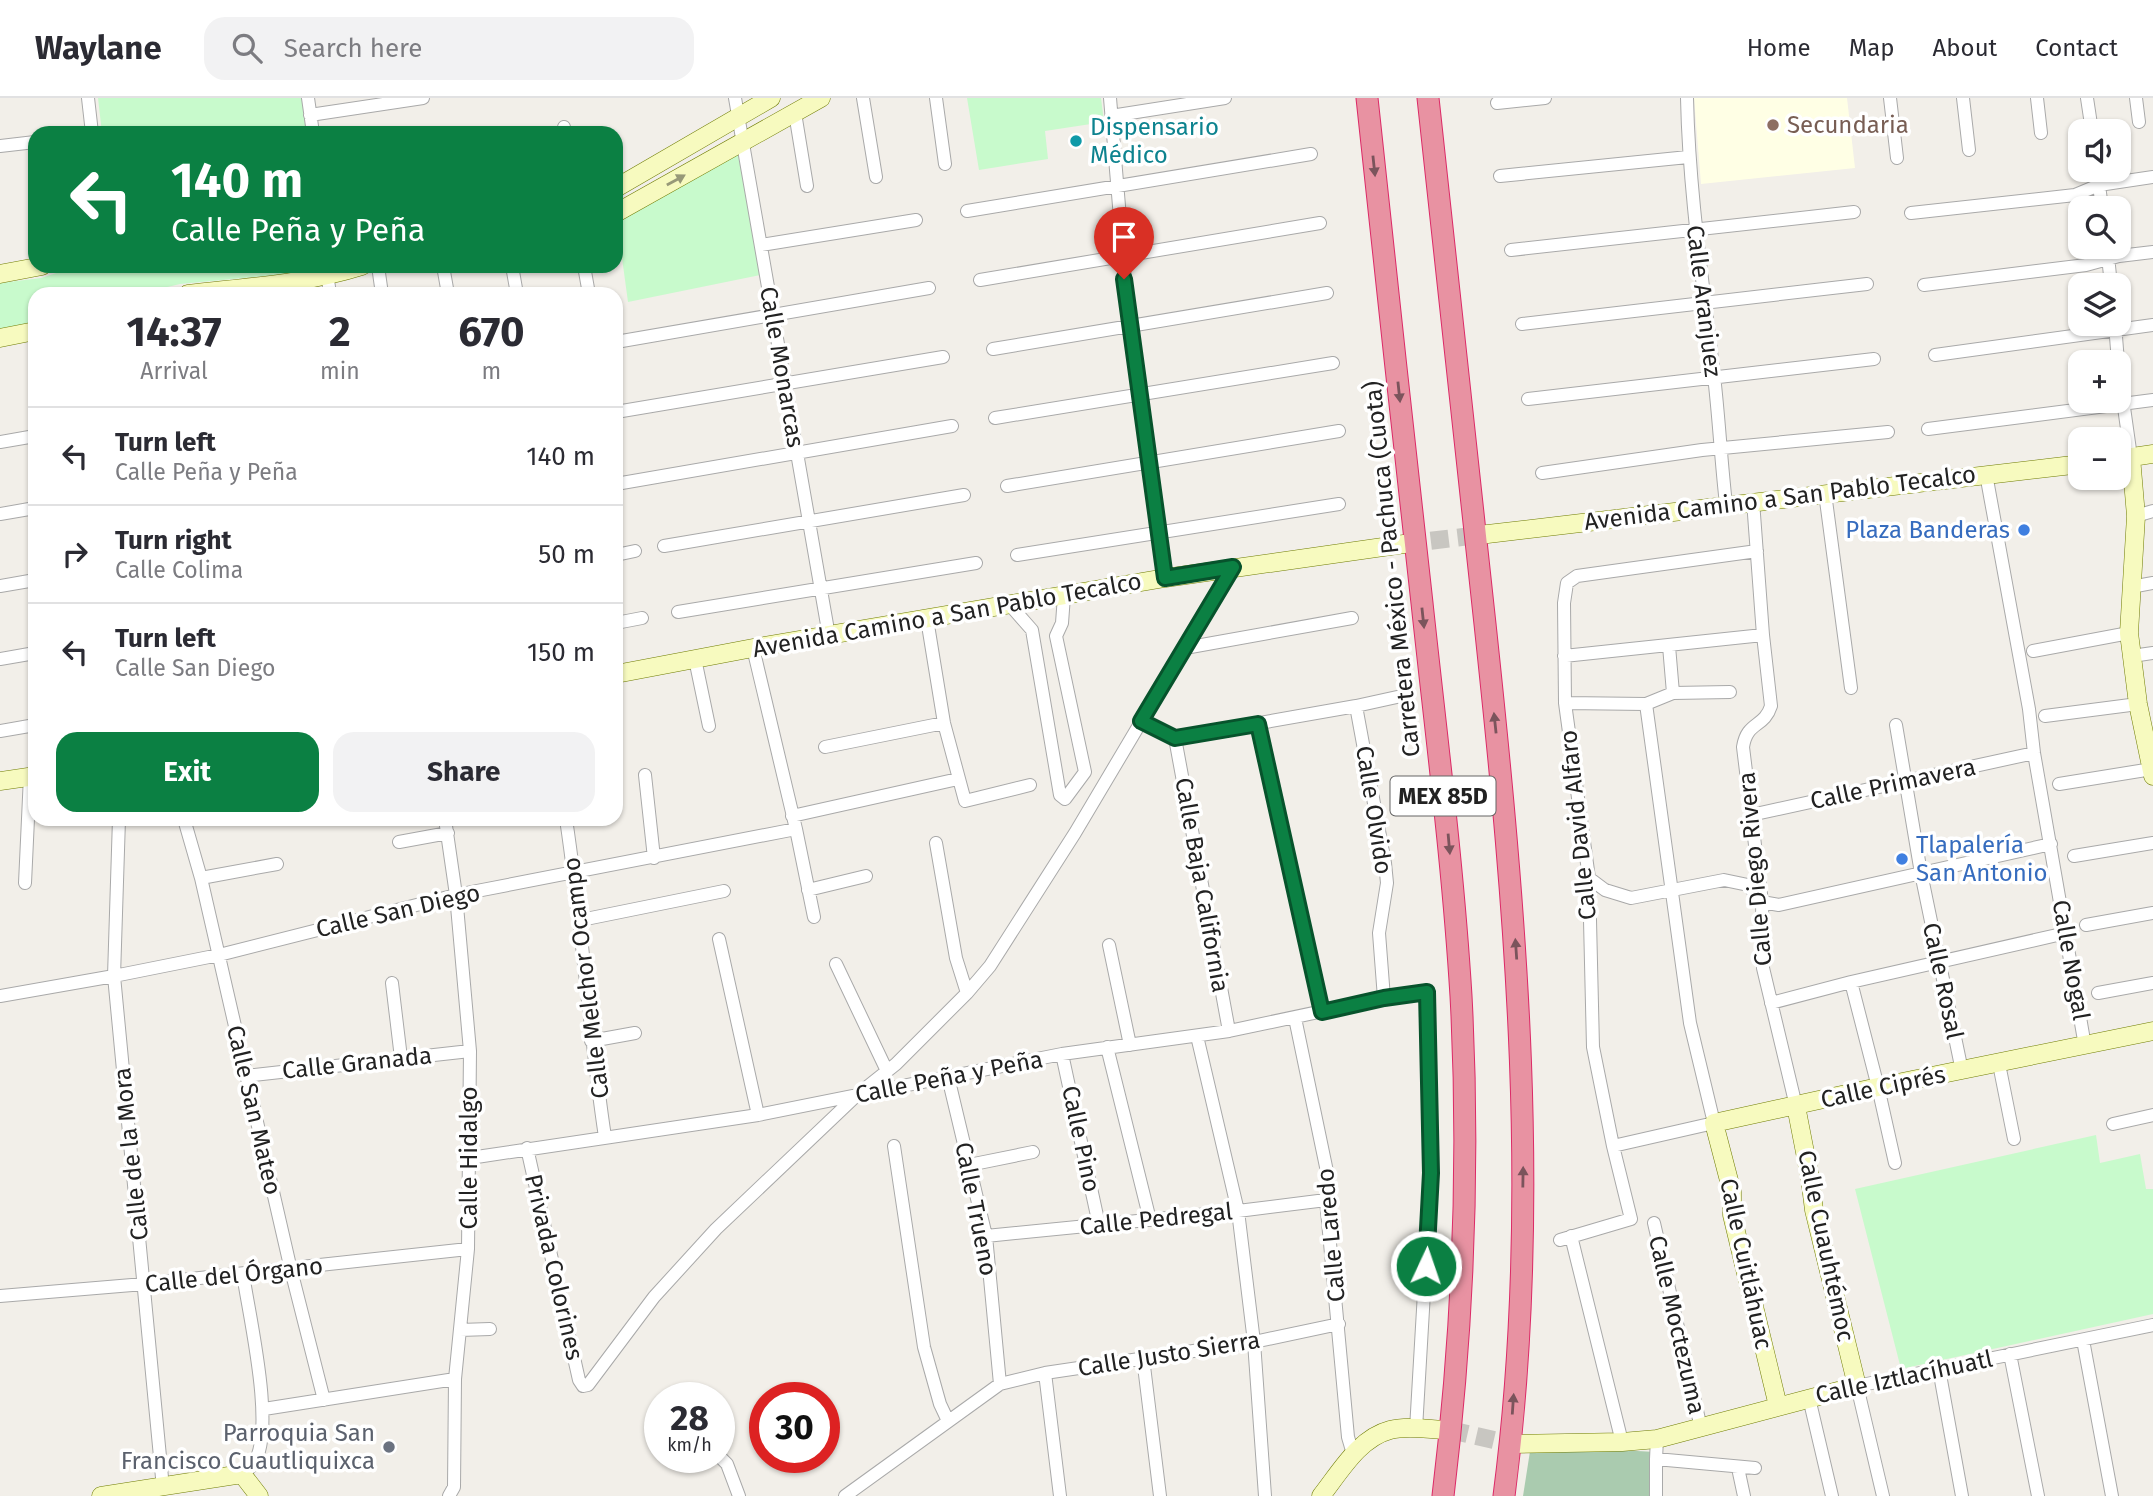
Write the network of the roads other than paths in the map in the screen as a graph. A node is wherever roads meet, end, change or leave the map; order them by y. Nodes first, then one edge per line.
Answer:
1 (88, 98) edge
2 (308, 98) edge
3 (423, 98) edge
4 (735, 98) edge
5 (771, 98) edge
6 (821, 98) edge
7 (863, 98) edge
8 (936, 98) edge
9 (1110, 98) edge
10 (1224, 98) edge
11 (1367, 98) edge
12 (1428, 98) edge
13 (1545, 98) edge
14 (1687, 98) edge
15 (1890, 98) edge
16 (1963, 98) edge
17 (2036, 98) edge
18 (2087, 98) edge
19 (2136, 98) edge
20 (1497, 103) dead end
21 (795, 113) junction
22 (310, 115) junction
23 (1111, 116) junction
24 (738, 118) junction
25 (2090, 119) edge
26 (2139, 122) dead end
27 (91, 126) edge
28 (312, 126) edge
29 (2041, 133) dead end
30 (28, 143) edge
31 (742, 144) junction
32 (0, 146) edge
33 (1969, 150) dead end
34 (1311, 154) dead end
35 (1688, 157) junction
36 (1897, 158) dead end
37 (945, 164) dead end
38 (1500, 176) dead end
39 (876, 177) dead end
40 (2153, 177) edge
41 (2099, 182) edge
42 (623, 184) edge
43 (2099, 185) junction
44 (807, 186) dead end
45 (1117, 186) junction
46 (2100, 196) edge
47 (623, 209) edge
48 (967, 211) dead end
49 (1854, 212) dead end
50 (1912, 213) dead end
51 (916, 220) dead end
52 (1320, 223) dead end
53 (1695, 229) junction
54 (761, 245) junction
55 (1511, 250) dead end
56 (2131, 252) edge
57 (2153, 252) edge
58 (1122, 256) junction
59 (2097, 259) edge
60 (28, 269) edge
61 (0, 274) edge
62 (327, 279) edge
63 (980, 280) dead end
64 (1867, 284) dead end
65 (1924, 285) dead end
66 (274, 287) edge
67 (929, 288) dead end
68 (1327, 293) dead end
69 (1703, 303) junction
70 (773, 313) junction
71 (1522, 324) dead end
72 (2153, 325) edge
73 (1129, 326) junction
74 (2131, 326) edge
75 (28, 332) edge
76 (2084, 336) edge
77 (0, 338) edge
78 (623, 341) edge
79 (993, 349) dead end
80 (1935, 355) dead end
81 (943, 357) dead end
82 (1874, 359) dead end
83 (1333, 363) dead end
84 (1714, 377) junction
85 (785, 382) junction
86 (1140, 394) junction
87 (1528, 399) dead end
88 (2153, 400) edge
89 (2131, 402) edge
90 (623, 411) edge
91 (2068, 412) edge
92 (995, 418) dead end
93 (952, 426) dead end
94 (1928, 429) dead end
95 (1339, 431) dead end
96 (1888, 432) dead end
97 (28, 437) edge
98 (0, 442) edge
99 (1720, 448) junction
100 (797, 452) junction
101 (2153, 454) edge
102 (2131, 457) edge
103 (1149, 464) junction
104 (2068, 465) edge
105 (1542, 473) dead end
106 (1986, 474) junction
107 (2131, 474) edge
108 (623, 483) edge
109 (1007, 486) dead end
110 (1825, 493) junction
111 (964, 495) dead end
112 (1753, 501) junction
113 (1339, 504) dead end
114 (1726, 504) junction
115 (28, 509) edge
116 (2145, 513) edge
117 (0, 514) edge
118 (809, 521) junction
119 (1160, 531) junction
120 (1479, 535) tunnel mouth
121 (1404, 544) tunnel mouth
122 (664, 546) dead end
123 (635, 551) dead end
124 (1757, 551) junction
125 (623, 554) edge
126 (1017, 555) dead end
127 (976, 563) dead end
128 (1233, 567) junction
129 (1165, 578) junction
130 (28, 581) edge
131 (2153, 583) edge
132 (0, 586) edge
133 (2131, 587) junction
134 (820, 588) junction
135 (1063, 596) junction
136 (1010, 605) junction
137 (678, 612) dead end
138 (642, 618) dead end
139 (1352, 618) dead end
140 (927, 619) junction
141 (623, 622) edge
142 (1032, 630) junction
143 (2129, 633) junction
144 (1763, 635) junction
145 (829, 636) junction
146 (1056, 636) junction
147 (1669, 646) junction
148 (753, 648) junction
149 (1185, 648) junction
150 (2033, 651) dead end
151 (2153, 653) edge
152 (28, 654) edge
153 (1564, 656) junction
154 (2132, 656) junction
155 (0, 659) edge
156 (695, 659) junction
157 (623, 673) edge
158 (1852, 688) dead end
159 (1730, 692) dead end
160 (1673, 693) junction
161 (1397, 696) dead end
162 (1565, 703) junction
163 (1646, 704) junction
164 (2138, 704) junction
165 (1356, 706) junction
166 (2045, 716) dead end
167 (1141, 721) junction
168 (944, 723) junction
169 (1258, 724) junction
170 (1896, 725) dead end
171 (28, 726) edge
172 (709, 726) dead end
173 (2148, 726) edge
174 (0, 731) edge
175 (1175, 738) junction
176 (825, 747) dead end
177 (2034, 753) junction
178 (2152, 773) edge
179 (645, 775) dead end
180 (28, 777) edge
181 (958, 779) junction
182 (0, 781) edge
183 (1907, 781) junction
184 (2059, 784) dead end
185 (1030, 785) dead end
186 (1751, 815) junction
187 (792, 816) junction
188 (29, 826) edge
189 (119, 826) edge
190 (186, 826) edge
191 (446, 826) edge
192 (567, 826) edge
193 (796, 830) junction
194 (448, 833) junction
195 (399, 842) dead end
196 (936, 843) dead end
197 (2153, 843) edge
198 (2051, 844) junction
199 (2074, 856) dead end
200 (654, 858) junction
201 (277, 864) dead end
202 (574, 873) junction
203 (1921, 873) junction
204 (866, 876) dead end
205 (201, 878) junction
206 (1589, 878) junction
207 (24, 883) dead end
208 (1671, 889) junction
209 (808, 890) junction
210 (724, 891) dead end
211 (456, 895) junction
212 (1762, 902) junction
213 (2153, 913) edge
214 (814, 917) dead end
215 (581, 920) junction
216 (2086, 925) dead end
217 (2066, 933) junction
218 (719, 939) dead end
219 (1109, 945) dead end
220 (219, 955) junction
221 (1938, 962) junction
222 (836, 964) dead end
223 (114, 976) junction
224 (392, 982) dead end
225 (1851, 982) junction
226 (2153, 983) edge
227 (967, 993) junction
228 (2098, 993) dead end
229 (0, 996) edge
230 (1384, 998) junction
231 (1771, 1003) junction
232 (1322, 1012) junction
233 (1295, 1017) junction
234 (1229, 1031) junction
235 (2153, 1031) edge
236 (635, 1033) dead end
237 (1198, 1036) junction
238 (591, 1041) junction
239 (1130, 1045) junction
240 (2085, 1046) junction
241 (1107, 1047) junction
242 (470, 1051) junction
243 (1062, 1054) junction
244 (401, 1058) junction
245 (1999, 1064) junction
246 (887, 1071) junction
247 (1962, 1071) junction
248 (245, 1076) junction
249 (948, 1077) junction
250 (1878, 1087) junction
251 (857, 1095) junction
252 (1796, 1105) junction
253 (758, 1115) junction
254 (2153, 1115) edge
255 (1714, 1123) junction
256 (2113, 1124) dead end
257 (605, 1137) junction
258 (2014, 1139) dead end
259 (894, 1146) dead end
260 (1613, 1146) junction
261 (527, 1148) junction
262 (1033, 1152) dead end
263 (470, 1158) junction
264 (1895, 1164) dead end
265 (969, 1165) junction
266 (1326, 1199) junction
267 (1238, 1211) junction
268 (1150, 1220) junction
269 (1654, 1223) dead end
270 (1099, 1225) junction
271 (986, 1236) junction
272 (468, 1249) junction
273 (290, 1270) junction
274 (243, 1274) junction
275 (144, 1284) junction
276 (0, 1296) edge
277 (1339, 1324) junction
278 (2153, 1325) edge
279 (490, 1329) dead end
280 (460, 1330) junction
281 (2083, 1340) junction
282 (1254, 1342) junction
283 (2010, 1354) junction
284 (1143, 1358) junction
285 (1939, 1369) junction
286 (1045, 1373) junction
287 (455, 1379) junction
288 (1000, 1384) junction
289 (1857, 1387) junction
290 (1809, 1398) junction
291 (324, 1401) junction
292 (1778, 1406) junction
293 (264, 1409) junction
294 (948, 1421) junction
295 (1701, 1427) junction
296 (1416, 1429) junction
297 (1450, 1430) tunnel mouth
298 (1657, 1438) junction
299 (1622, 1443) junction
300 (1511, 1444) tunnel mouth
301 (1353, 1454) junction
302 (1656, 1459) junction
303 (1738, 1468) junction
304 (1755, 1468) dead end
305 (730, 1473) edge
306 (242, 1474) junction
307 (163, 1488) junction
308 (101, 1496) edge
309 (259, 1496) edge
310 (449, 1496) edge
311 (739, 1496) edge
312 (845, 1496) edge
313 (1060, 1496) edge
314 (1160, 1496) edge
315 (1265, 1496) edge
316 (1321, 1496) edge
317 (1443, 1496) edge
318 (1504, 1496) edge
319 (1656, 1496) edge
320 (1744, 1496) edge
321 (1832, 1496) edge
322 (1883, 1496) edge
323 (1962, 1496) edge
324 (2038, 1496) edge
325 (2112, 1496) edge

1 - 27 street
2 - 22 street
3 - 22 street
4 - 24 street, Calle Monarcas
5 - 24 street
6 - 21 street
7 - 39 street
8 - 37 street
9 - 23 street
10 - 23 street
11 -> 317 highway, Carretera México - Pachuca (Cuota) / MEX 85D
318 -> 12 highway, MEX 85D
13 - 20 street
14 - 35 street, Calle Aranjuez
15 - 36 street
16 - 33 street
17 - 29 street
18 - 25 street
19 - 26 street
21 - 31 street
21 - 44 street
22 - 28 street
23 - 45 street
24 - 31 street, Calle Monarcas
24 - 42 street
30 - 32 street
47 -> 31 street
31 - 54 street, Calle Monarcas
34 - 45 street
35 - 38 street
35 - 53 street, Calle Aranjuez
40 - 43 street
41 - 43 street
43 - 46 street
43 - 50 street
45 - 48 street
45 - 58 street
49 - 53 street
51 - 54 street
52 - 58 street
53 - 55 street
53 - 69 street, Calle Aranjuez
54 - 70 street, Calle Monarcas
56 - 57 street
58 - 63 street
58 - 73 street
59 - 65 street
60 - 61 street
62 - 66 street
64 - 69 street
67 - 70 street
68 - 73 street
69 - 71 street
69 - 84 street, Calle Aranjuez
70 - 78 street
70 - 85 street, Calle Monarcas
72 - 74 street
73 - 79 street
73 - 86 street
75 - 77 street
76 - 80 street
81 - 85 street
82 - 84 street
83 - 86 street
84 - 87 street
84 - 99 street, Calle Aranjuez
85 - 90 street
85 - 100 street, Calle Monarcas
86 - 92 street
86 - 103 street
88 - 89 street
91 - 94 street
93 - 100 street
95 - 103 street
96 - 99 street
97 - 98 street
99 - 105 street
99 - 114 street, Calle Aranjuez
100 - 108 street
100 - 118 street, Calle Monarcas
101 - 102 street
103 - 109 street
103 - 119 street
104 - 106 street, Avenida Camino a San Pablo Tecalco
106 - 110 street, Avenida Camino a San Pablo Tecalco
106 - 177 street, Calle Nogal
107 - 116 street
110 - 112 street, Avenida Camino a San Pablo Tecalco
110 - 158 street
111 - 118 street
112 - 114 street, Avenida Camino a San Pablo Tecalco
112 - 124 street
113 - 119 street
114 - 120 street, Avenida Camino a San Pablo Tecalco
115 - 117 street
116 - 133 street
118 - 122 street
118 - 134 street, Calle Monarcas
119 - 126 street
119 - 129 street
121 - 128 street, Avenida Camino a San Pablo Tecalco
123 - 125 street
124 - 144 street
124 - 153 street, Calle David Alfaro
127 - 134 street
128 - 129 street, Avenida Camino a San Pablo Tecalco
128 - 149 street
129 - 135 street, Avenida Camino a San Pablo Tecalco
130 - 132 street
131 - 133 street
133 - 143 street
134 - 137 street
134 - 145 street, Calle Monarcas
135 - 136 street, Avenida Camino a San Pablo Tecalco
135 - 146 street
136 - 140 street, Avenida Camino a San Pablo Tecalco
136 - 142 street
138 - 141 street
139 - 149 street
140 - 145 street, Avenida Camino a San Pablo Tecalco
140 - 168 street
142 - 146 street
142 - 146 street
143 - 150 street
143 - 154 street
144 - 147 street
144 - 186 street, Calle Diego Rivera
145 - 148 street, Avenida Camino a San Pablo Tecalco
147 - 153 street
147 - 160 street
148 - 156 street, Avenida Camino a San Pablo Tecalco
148 - 187 street
149 - 167 street
151 - 154 street
152 - 155 street
153 - 162 street, Calle David Alfaro
154 - 164 street
156 - 157 street, Avenida Camino a San Pablo Tecalco
156 - 172 street
159 - 160 street
160 - 163 street
161 - 165 street
162 - 163 street
162 - 206 street, Calle David Alfaro
163 - 208 street
164 - 166 street
164 - 173 street
165 - 169 street
165 - 230 street, Calle Olvido
167 - 175 street
167 - 227 street
168 - 176 street
168 - 181 street
169 - 175 street
169 - 232 street
170 - 183 street, Calle Rosal
171 - 174 street
173 - 178 street
175 - 234 street, Calle Baja California
177 - 183 street, Calle Primavera
177 - 198 street, Calle Nogal
178 - 184 street
179 - 200 street
180 - 182 street
181 - 185 street
181 - 187 street
183 - 186 street, Calle Primavera
183 - 203 street, Calle Rosal
186 - 212 street, Calle Diego Rivera
187 - 193 street
188 - 207 street
189 - 223 street, Calle de la Mora
190 - 205 street, Calle San Mateo
191 - 194 street, Calle Hidalgo
192 - 202 street, Calle Melchor Ocampo
193 - 200 street, Calle San Diego
193 - 209 street
194 - 195 street
194 - 211 street, Calle Hidalgo
196 - 227 street
197 - 199 street
198 - 203 street
198 - 217 street, Calle Nogal
200 - 202 street, Calle San Diego
201 - 205 street
202 - 211 street, Calle San Diego
202 - 215 street, Calle Melchor Ocampo
203 - 212 street
203 - 221 street, Calle Rosal
204 - 209 street
205 - 220 street, Calle San Mateo
206 - 208 street
206 - 260 street, Calle David Alfaro
208 - 212 street
208 - 255 street
209 - 214 street
210 - 215 street
211 - 220 street, Calle San Diego
211 - 242 street, Calle Hidalgo
212 - 231 street, Calle Diego Rivera
213 - 216 street
215 - 238 street, Calle Melchor Ocampo
217 - 221 street
217 - 240 street, Calle Nogal
218 - 253 street
219 - 239 street
220 - 223 street, Calle San Diego
220 - 248 street, Calle San Mateo
221 - 225 street
221 - 247 street, Calle Rosal
222 - 246 street
223 - 229 street, Calle San Diego
223 - 275 street, Calle de la Mora
224 - 244 street
225 - 231 street
225 - 250 street
226 - 228 street
227 - 246 street
230 - 232 street, Calle Peña y Peña
230 - 296 street, Calle Peña y Peña
231 - 252 street, Calle Diego Rivera
232 - 233 street, Calle Peña y Peña
233 - 234 street, Calle Peña y Peña
233 - 266 street, Calle Laredo
234 - 237 street, Calle Peña y Peña
235 - 240 street, Calle Ciprés
236 - 238 street
237 - 239 street, Calle Peña y Peña
237 - 267 street
238 - 257 street, Calle Melchor Ocampo
239 - 241 street, Calle Peña y Peña
240 - 245 street, Calle Ciprés
241 - 243 street, Calle Peña y Peña
241 - 268 street
242 - 244 street, Calle Granada
242 - 263 street, Calle Hidalgo
243 - 249 street, Calle Peña y Peña
243 - 270 street, Calle Pino
244 - 248 street, Calle Granada
245 - 247 street, Calle Ciprés
245 - 258 street
246 - 251 street
247 - 250 street, Calle Ciprés
248 - 273 street, Calle San Mateo
249 - 251 street, Calle Peña y Peña
249 - 265 street, Calle Trueno
250 - 252 street, Calle Ciprés
250 - 264 street
251 - 253 street, Calle Peña y Peña
251 - 261 street, Privada Colorines
252 - 255 street, Calle Ciprés
252 - 289 street, Calle Cuauhtémoc
253 - 257 street, Calle Peña y Peña
254 - 256 street
255 - 260 street, Calle Ciprés
255 - 292 street, Calle Cuitláhuac
257 - 261 street, Calle Peña y Peña
259 - 294 street
260 - 299 street
261 - 263 street, Calle Peña y Peña
262 - 265 street
263 - 272 street, Calle Hidalgo
265 - 271 street, Calle Trueno
266 - 267 street, Calle Pedregal
266 - 277 street, Calle Laredo
267 - 268 street, Calle Pedregal
267 - 282 street
268 - 270 street, Calle Pedregal
269 - 295 street, Calle Moctezuma
270 - 271 street, Calle Pedregal
271 - 288 street, Calle Trueno
272 - 273 street, Calle del Órgano
272 - 280 street, Calle Hidalgo
273 - 274 street, Calle del Órgano
273 - 291 street, Calle San Mateo
274 - 275 street, Calle del Órgano
274 - 293 street
275 - 276 street, Calle del Órgano
275 - 307 street, Calle de la Mora
277 - 282 street, Calle Justo Sierra
277 - 301 street, Calle Laredo
278 - 281 street, Calle Iztlacíhuatl
279 - 280 street
280 - 287 street, Calle Hidalgo
281 - 283 street, Calle Iztlacíhuatl
281 - 325 street
282 - 284 street, Calle Justo Sierra
282 - 315 street
283 - 285 street, Calle Iztlacíhuatl
283 - 324 street
284 - 286 street, Calle Justo Sierra
284 - 314 street
285 - 289 street, Calle Iztlacíhuatl
285 - 323 street
286 - 288 street, Calle Justo Sierra
286 - 313 street
287 - 291 street
287 - 310 street, Calle Hidalgo
288 - 294 street
289 - 290 street, Calle Iztlacíhuatl
289 - 322 street
290 - 292 street, Calle Iztlacíhuatl
290 - 321 street
291 - 293 street
292 - 295 street, Calle Iztlacíhuatl
293 - 306 street
294 - 312 street
295 - 298 street, Calle Iztlacíhuatl
296 - 297 street
296 - 301 street
298 - 299 street, Calle Iztlacíhuatl
298 - 302 street
299 - 300 street, Calle Iztlacíhuatl
301 - 316 street
302 - 303 street
302 - 319 street
303 - 304 street
303 - 320 street
305 - 311 street
306 - 307 street
306 - 309 street
307 - 308 street

